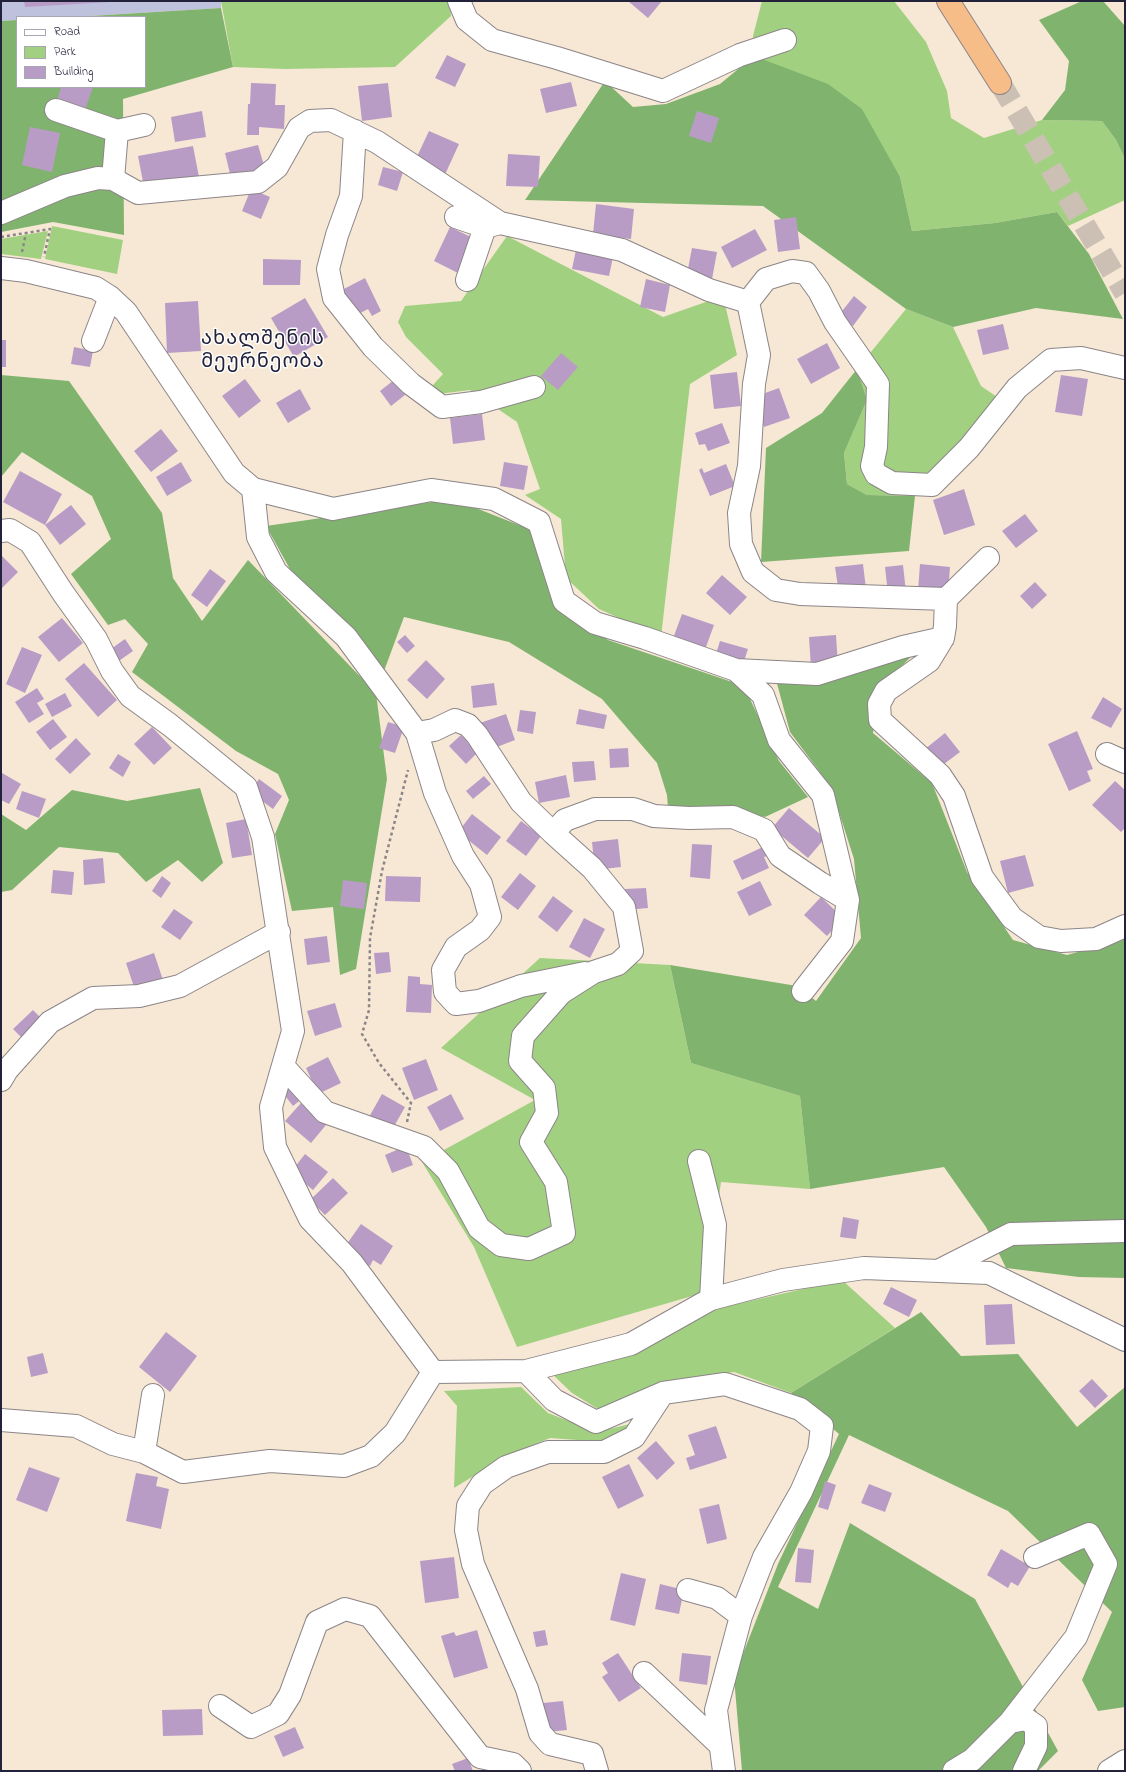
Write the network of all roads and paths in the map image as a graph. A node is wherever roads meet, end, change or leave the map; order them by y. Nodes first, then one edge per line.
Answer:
1 (459, 1) edge
2 (948, 1) edge
3 (785, 40) dead end
4 (1000, 83) tunnel mouth
5 (56, 110) dead end
6 (144, 125) dead end
7 (117, 131) junction
8 (356, 131) junction
9 (113, 179) junction
10 (1, 213) edge
11 (456, 217) dead end
12 (492, 225) junction
13 (26, 233) junction
14 (1, 237) edge
15 (21, 256) dead end
16 (43, 263) dead end
17 (1, 268) edge
18 (467, 280) dead end
19 (110, 297) junction
20 (748, 302) junction
21 (93, 341) dead end
22 (1120, 370) edge
23 (534, 388) dead end
24 (253, 489) junction
25 (1, 530) edge
26 (988, 558) dead end
27 (946, 599) junction
28 (942, 638) junction
29 (736, 670) junction
30 (417, 733) junction
31 (409, 763) dead end
32 (553, 833) junction
33 (848, 900) junction
34 (1125, 926) edge
35 (279, 932) junction
36 (594, 972) junction
37 (803, 991) dead end
38 (283, 1066) junction
39 (3, 1070) edge
40 (404, 1139) junction
41 (700, 1161) dead end
42 (1125, 1231) edge
43 (939, 1270) junction
44 (711, 1299) junction
45 (1125, 1340) edge
46 (526, 1371) junction
47 (433, 1372) junction
48 (663, 1393) junction
49 (153, 1395) dead end
50 (1, 1420) edge
51 (144, 1452) junction
52 (1035, 1557) dead end
53 (688, 1590) dead end
54 (741, 1616) junction
55 (644, 1673) dead end
56 (220, 1706) dead end
57 (1010, 1722) junction
58 (720, 1745) junction
59 (1125, 1761) edge
60 (520, 1771) edge
61 (597, 1771) edge
62 (724, 1771) edge
63 (954, 1771) edge
64 (1024, 1771) edge
65 (1109, 1771) edge

1 - 3 street
2 - 4 highway
5 - 7 street
6 - 7 street
7 - 9 street
8 - 9 street
8 - 12 street
8 - 23 street
9 - 10 street
11 - 12 street
12 - 18 street
12 - 20 street
13 - 14 path
13 - 15 path
13 - 16 path
17 - 19 street
19 - 21 street
19 - 24 street
20 - 22 street
20 - 27 street
24 - 29 street
24 - 30 street
25 - 35 street
26 - 27 street
27 - 28 street
28 - 29 street
28 - 34 street
29 - 33 street
30 - 32 street
30 - 36 street
31 - 40 path
32 - 33 street
32 - 36 street
33 - 37 street
35 - 38 street
35 - 39 street
36 - 40 street
38 - 40 street
38 - 47 street
41 - 44 street
42 - 43 street
43 - 44 street
43 - 45 street
44 - 46 street
46 - 47 street
46 - 48 street
47 - 51 street
48 - 54 street
48 - 61 street
49 - 51 street
50 - 51 street
52 - 57 street
53 - 54 street
54 - 58 street
55 - 58 street
56 - 60 street
57 - 63 street
57 - 64 street
58 - 62 street
59 - 65 street

